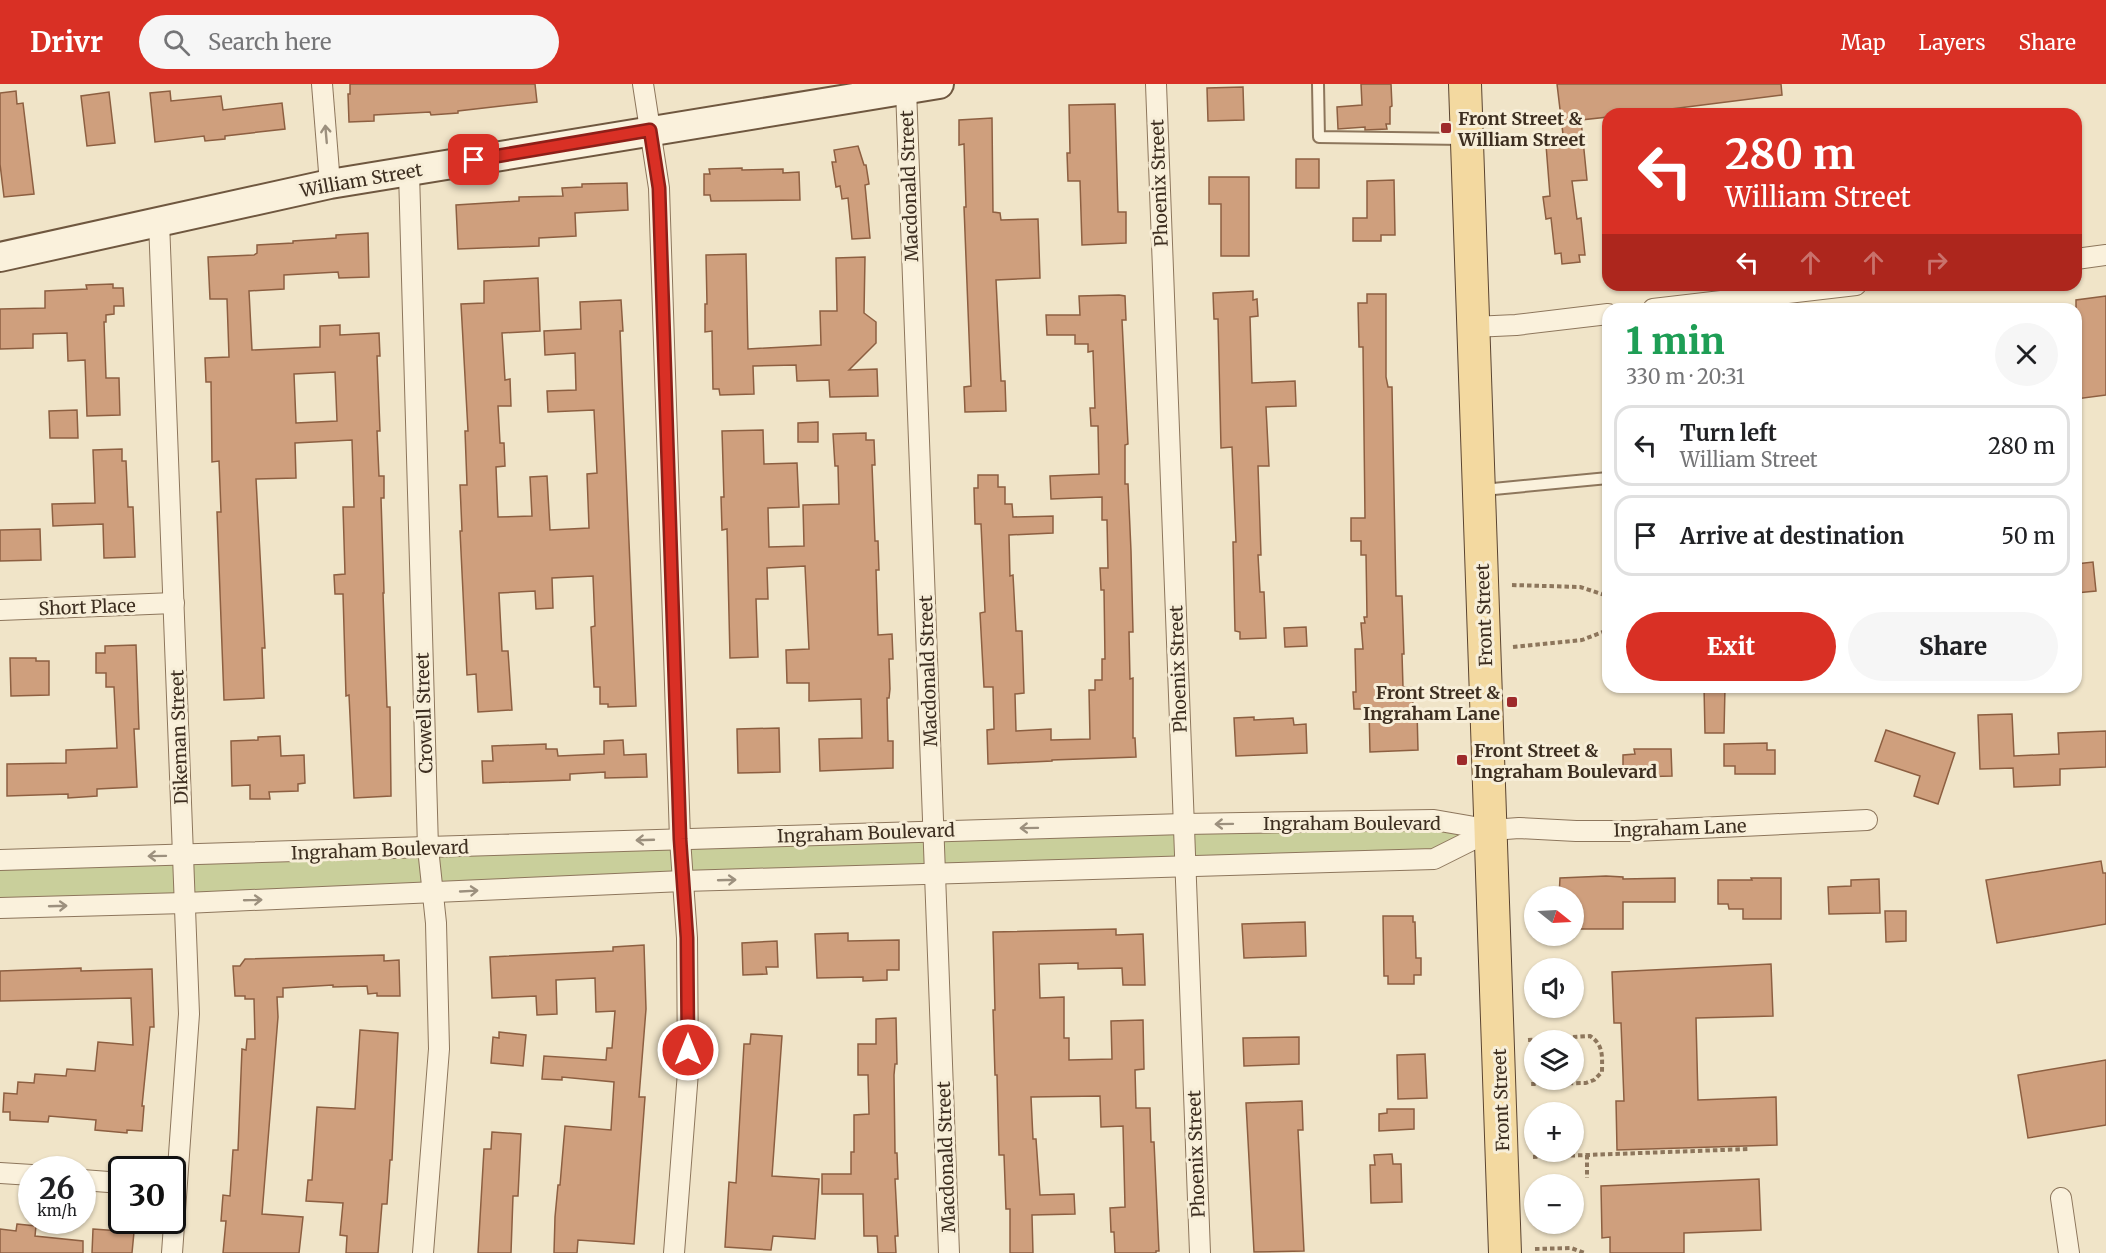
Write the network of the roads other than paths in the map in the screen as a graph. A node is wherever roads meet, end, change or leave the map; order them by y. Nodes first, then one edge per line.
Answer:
1 (322, 84) edge
2 (643, 84) edge
3 (939, 84) edge
4 (1156, 84) edge
5 (1318, 84) edge
6 (1465, 84) edge
7 (906, 89) junction
8 (650, 130) junction
9 (1467, 139) junction
10 (409, 172) junction
11 (330, 184) junction
12 (159, 221) junction
13 (2106, 255) edge
14 (0, 257) edge
15 (2082, 258) edge
16 (1805, 291) edge
17 (1704, 303) edge
18 (1602, 315) edge
19 (1473, 327) junction
20 (1602, 479) edge
21 (1479, 490) junction
22 (174, 603) junction
23 (0, 610) edge
24 (1868, 820) dead end
25 (1184, 824) junction
26 (1492, 830) junction
27 (934, 831) junction
28 (680, 839) junction
29 (428, 848) junction
30 (184, 856) junction
31 (0, 860) edge
32 (1186, 866) junction
33 (936, 874) junction
34 (683, 881) junction
35 (433, 892) junction
36 (185, 903) junction
37 (0, 908) edge
38 (178, 1156) edge
39 (0, 1173) edge
40 (18, 1174) edge
41 (2061, 1198) dead end
42 (173, 1234) edge
43 (1520, 1251) edge
44 (172, 1253) edge
45 (423, 1253) edge
46 (674, 1253) edge
47 (950, 1253) edge
48 (1200, 1253) edge
49 (2069, 1253) edge

11 -> 1 street
2 - 8 street
3 - 7 street, William Street
4 - 25 street, Phoenix Street
5 - 9 lane
6 - 9 main road, Front Street
7 - 8 street, William Street
7 - 27 street, Macdonald Street
8 - 10 street, William Street
8 - 28 street
9 - 19 main road, Front Street
10 - 11 street, William Street
10 - 29 street, Crowell Street
11 - 12 street, William Street
12 - 14 street, William Street
12 - 22 street, Dikeman Street
13 - 15 street
16 - 17 street
18 - 19 street
19 - 21 main road, Front Street
20 - 21 lane
21 - 26 main road, Front Street
22 - 23 street, Short Place
22 - 30 street, Dikeman Street
24 - 26 street, Ingraham Lane
26 -> 25 street, Ingraham Boulevard
25 -> 27 street, Ingraham Boulevard
25 - 32 street, Phoenix Street
26 - 32 street, Ingraham Boulevard
26 - 43 main road, Front Street
27 - 28 street, Ingraham Boulevard
27 - 33 street, Macdonald Street
28 -> 29 street, Ingraham Boulevard
28 - 34 street
29 - 30 street, Ingraham Boulevard
29 - 35 street, Crowell Street
30 -> 31 street, Ingraham Boulevard
30 - 36 street, Dikeman Street
32 - 33 street, Ingraham Boulevard
32 - 48 street, Phoenix Street
34 -> 33 street, Ingraham Boulevard
33 - 47 street, Macdonald Street
35 -> 34 street, Ingraham Boulevard
34 - 46 street
36 -> 35 street, Ingraham Boulevard
35 - 45 street, Crowell Street
37 -> 36 street, Ingraham Boulevard
36 - 38 street, Dikeman Street
39 - 40 street
41 - 49 street
42 - 44 street, Dikeman Street

